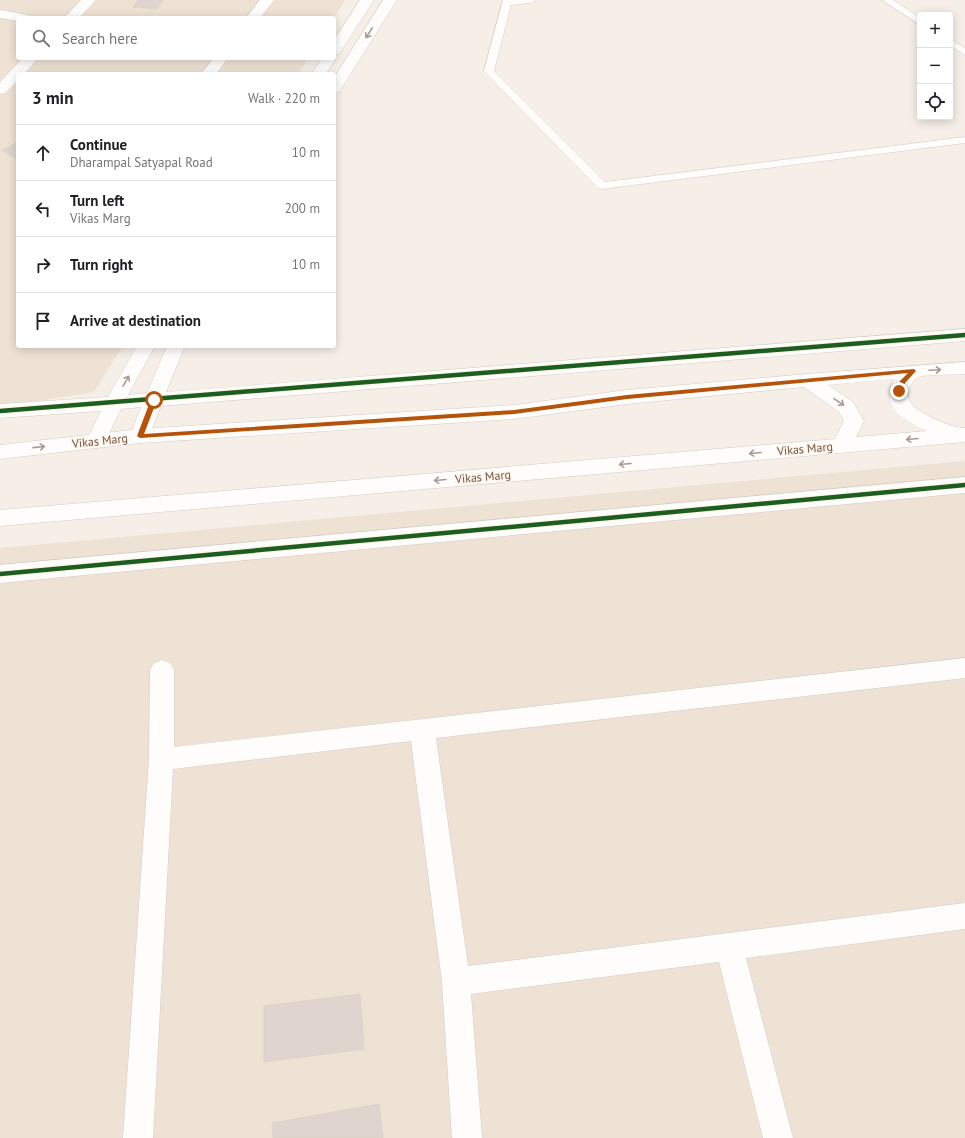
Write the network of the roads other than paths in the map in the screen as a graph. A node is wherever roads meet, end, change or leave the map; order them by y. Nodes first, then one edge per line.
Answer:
1 (89, 0) edge
2 (267, 0) edge
3 (367, 0) edge
4 (390, 0) edge
5 (531, 0) edge
6 (887, 0) edge
7 (508, 2) edge
8 (0, 14) edge
9 (73, 16) edge
10 (255, 16) edge
11 (16, 17) edge
12 (917, 20) edge
13 (953, 44) edge
14 (336, 48) edge
15 (965, 52) edge
16 (30, 60) edge
17 (219, 60) edge
18 (328, 60) edge
19 (18, 72) edge
20 (210, 72) edge
21 (320, 72) edge
22 (16, 74) edge
23 (336, 87) edge
24 (0, 90) edge
25 (965, 140) edge
26 (965, 335) edge
27 (145, 348) edge
28 (175, 348) edge
29 (965, 368) edge
30 (914, 371) junction
31 (807, 380) junction
32 (154, 399) junction
33 (114, 403) junction
34 (0, 411) edge
35 (963, 435) edge
36 (140, 436) junction
37 (96, 441) junction
38 (842, 446) junction
39 (0, 452) edge
40 (965, 485) edge
41 (0, 518) edge
42 (0, 574) edge
43 (965, 668) edge
44 (162, 670) dead end
45 (422, 729) junction
46 (161, 759) junction
47 (965, 916) edge
48 (729, 946) junction
49 (456, 982) junction
50 (138, 1138) edge
51 (467, 1138) edge
52 (778, 1138) edge

1 - 9 street
2 - 10 street
3 - 14 street
4 -> 23 street
5 - 7 lane
6 - 12 lane
7 - 25 lane
8 - 11 street
13 - 15 lane
16 - 19 street
17 - 20 street
18 - 21 street
22 - 24 street
26 - 32 street
33 -> 27 street
28 - 32 street
30 -> 29 street, Vikas Marg
30 - 31 street, Vikas Marg
30 - 35 street
31 - 36 street, Vikas Marg
31 -> 38 street
32 - 33 street
32 - 36 street
33 - 34 street
33 - 37 street
35 -> 38 street, Vikas Marg
36 - 37 street, Vikas Marg
39 -> 37 street, Vikas Marg
38 -> 41 street, Vikas Marg
40 - 42 street
43 - 45 street
44 - 46 street
45 - 46 street
45 - 49 street
46 - 50 street
47 - 48 street
48 - 49 street
48 - 52 street
49 - 51 street

